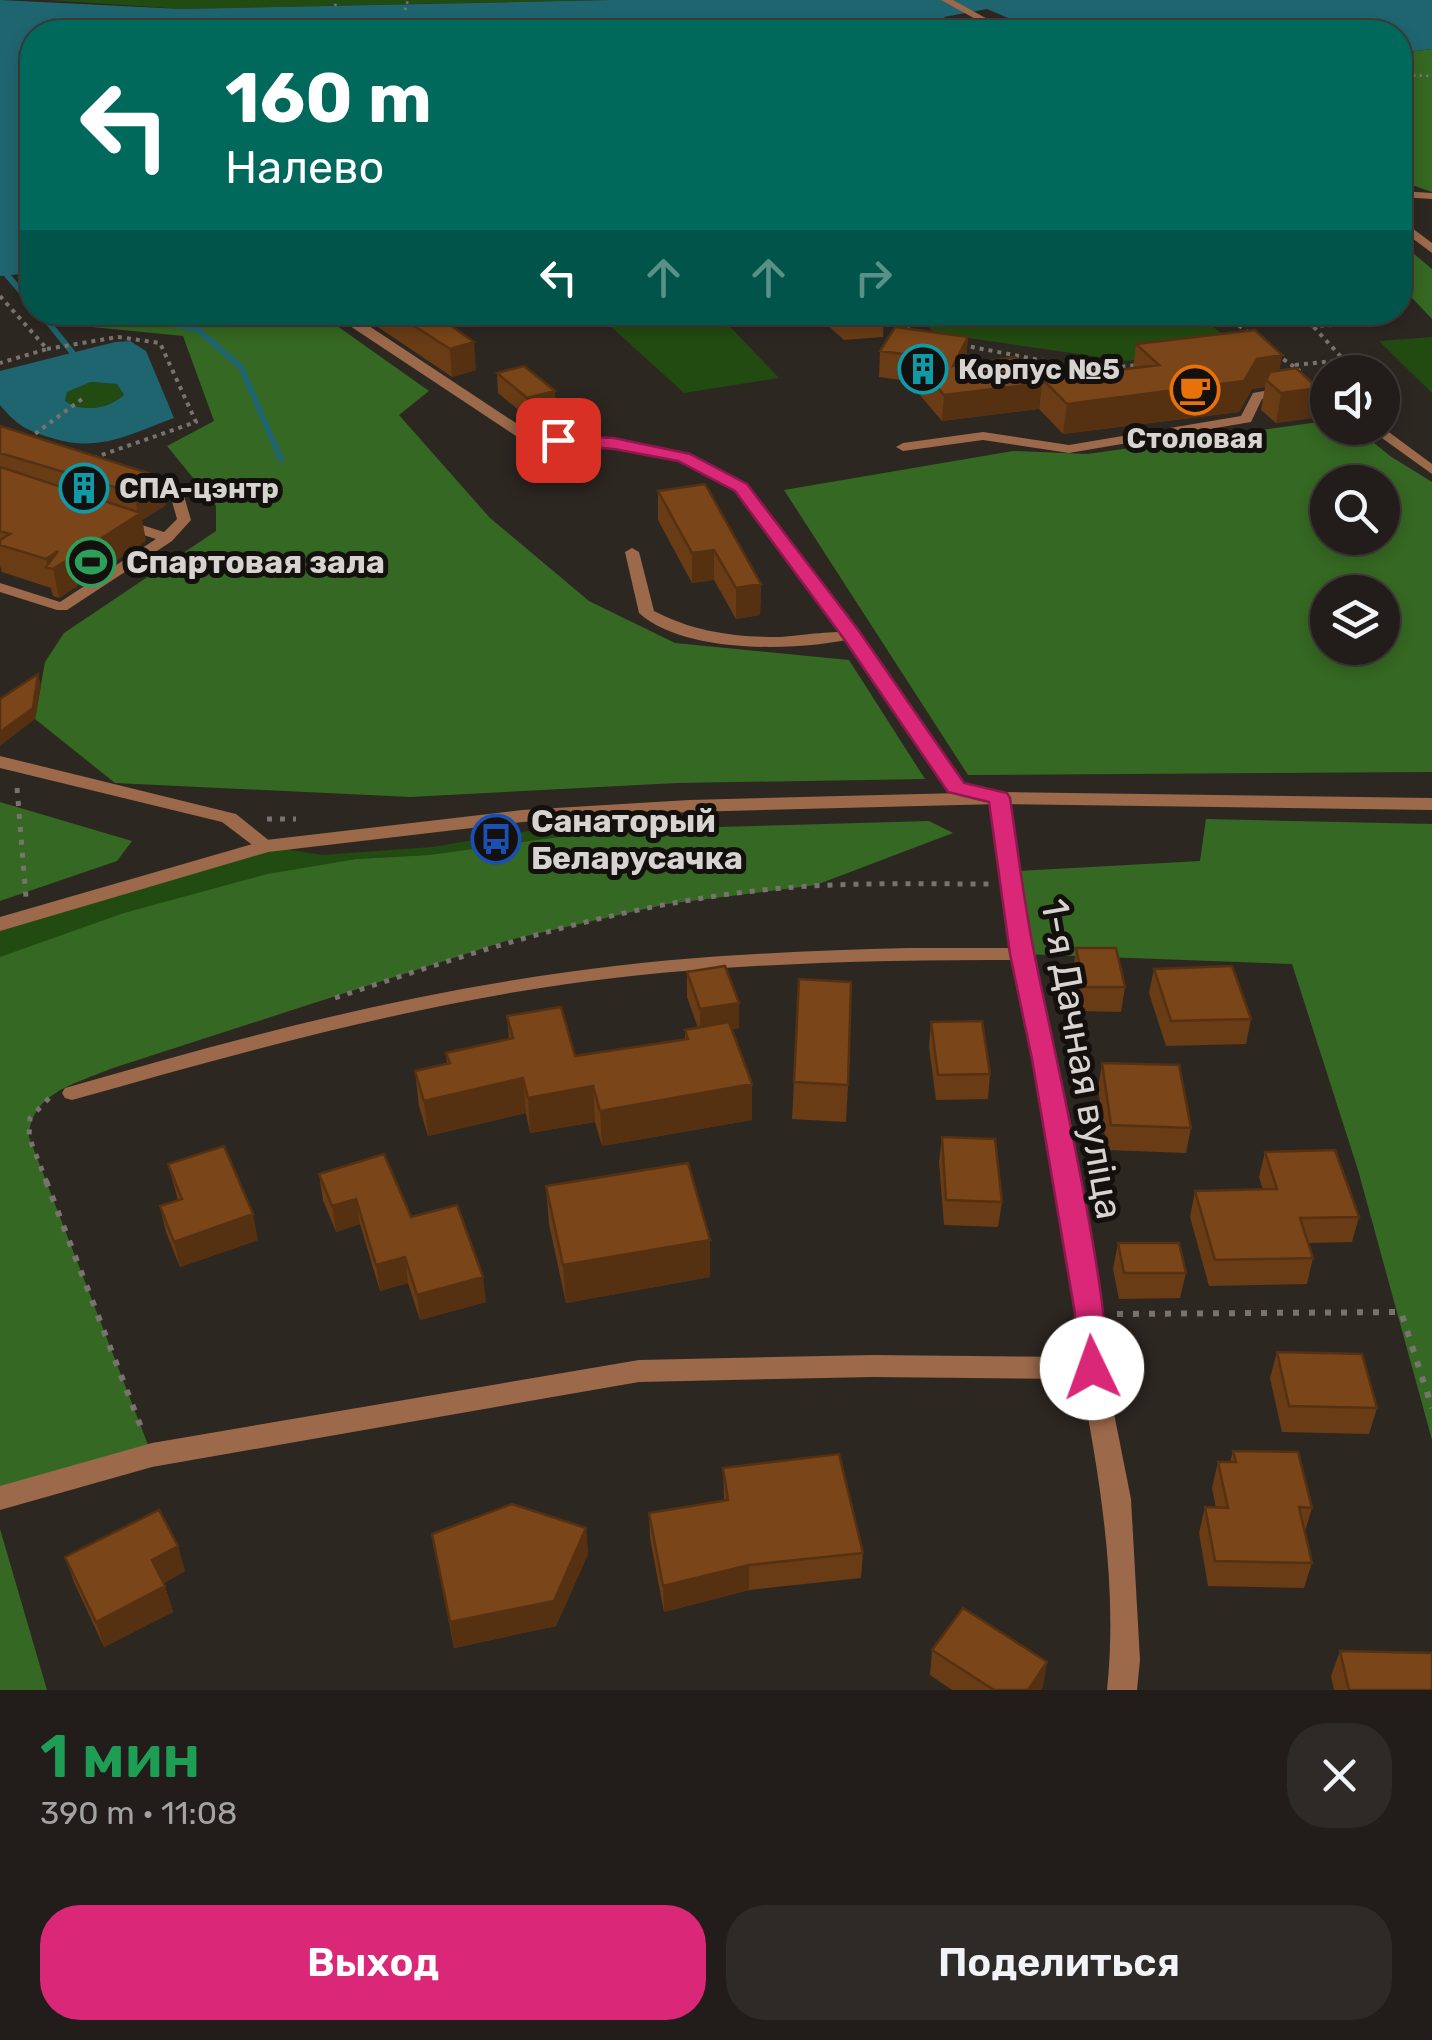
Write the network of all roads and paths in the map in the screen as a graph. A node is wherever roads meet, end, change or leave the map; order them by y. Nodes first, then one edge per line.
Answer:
1 (337, 0) edge
2 (408, 0) edge
3 (946, 0) edge
4 (334, 6) dead end
5 (405, 10) dead end
6 (982, 20) edge
7 (1412, 232) edge
8 (1432, 249) edge
9 (0, 296) edge
10 (20, 319) edge
11 (26, 325) edge
12 (358, 325) edge
13 (908, 325) edge
14 (1238, 325) edge
15 (1293, 325) edge
16 (1314, 325) edge
17 (1363, 325) edge
18 (1320, 330) junction
19 (920, 336) edge
20 (1257, 340) edge
21 (950, 342) edge
22 (47, 349) junction
23 (1270, 349) edge
24 (0, 363) edge
25 (1150, 363) edge
26 (1292, 366) junction
27 (1310, 379) edge
28 (1310, 390) edge
29 (82, 399) dead end
30 (22, 444) edge
31 (1398, 445) edge
32 (903, 447) dead end
33 (78, 463) edge
34 (1432, 470) edge
35 (127, 480) edge
36 (112, 520) edge
37 (168, 538) junction
38 (632, 552) dead end
39 (0, 587) edge
40 (852, 635) junction
41 (8, 764) edge
42 (999, 798) junction
43 (1432, 804) edge
44 (266, 846) junction
45 (24, 884) dead end
46 (1012, 884) junction
47 (0, 924) edge
48 (1022, 954) junction
49 (328, 1000) dead end
50 (65, 1092) joint
51 (1089, 1314) junction
52 (1092, 1368) junction
53 (1432, 1408) edge
54 (152, 1455) junction
55 (0, 1498) edge
56 (1122, 1690) edge

1 - 4 path
2 - 5 path
3 - 6 street
7 - 8 street
9 - 10 path
11 - 22 path
12 - 40 street
13 - 19 path
14 - 20 path
15 - 18 path
16 - 18 path
17 - 18 path
18 - 26 path
21 - 25 path
22 - 24 path
22 - 33 path
23 - 26 path
26 - 27 path
28 - 32 lane
29 - 30 path
31 - 34 lane
35 - 37 lane
36 - 37 lane
37 - 39 lane
38 - 40 lane
40 - 42 street
41 - 44 street
41 - 45 path
42 - 43 street
42 - 44 street
42 - 46 street, 1-я Дачная вуліца
44 - 47 street
46 - 48 street, 1-я Дачная вуліца
46 - 49 path
48 - 50 lane
48 - 51 street, 1-я Дачная вуліца
50 - 54 path
51 - 52 street, 1-я Дачная вуліца
51 - 53 path
52 - 54 street
52 - 56 street, 1-я Дачная вуліца
54 - 55 street

